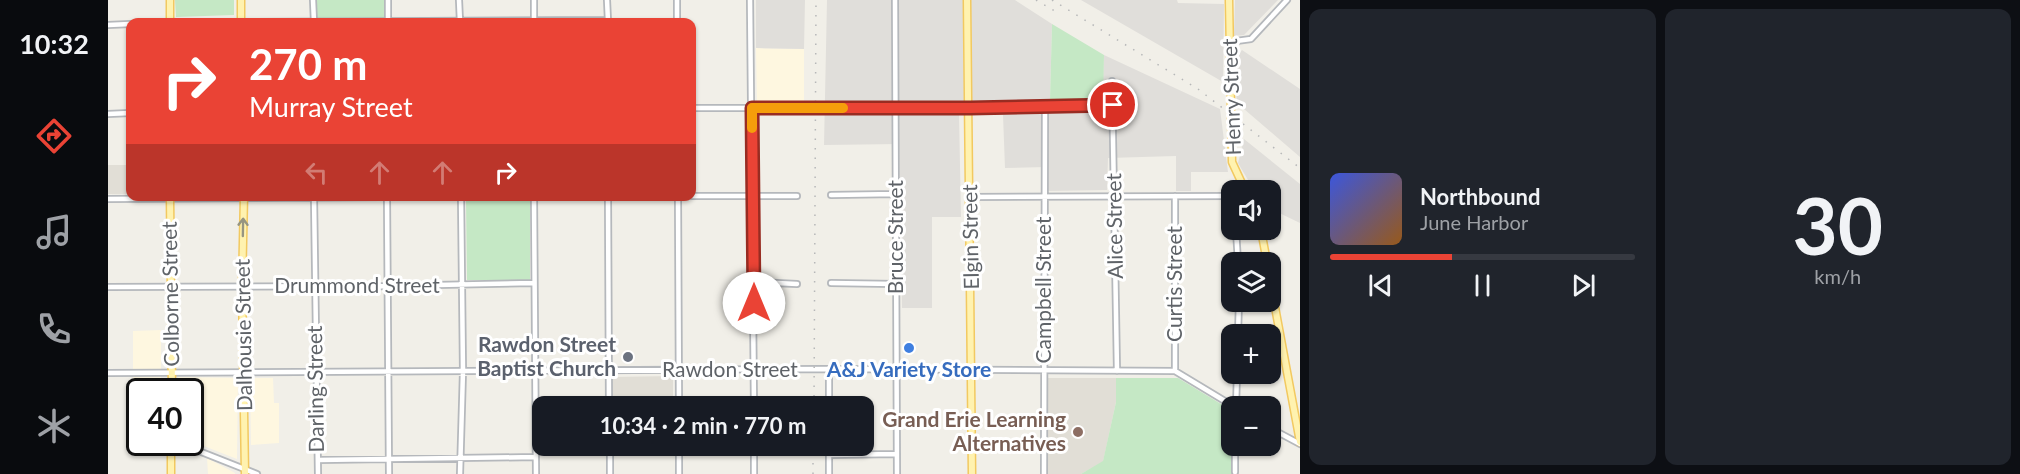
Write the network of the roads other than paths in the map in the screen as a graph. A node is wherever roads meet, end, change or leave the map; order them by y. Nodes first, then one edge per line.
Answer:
1 (170, 0) edge
2 (241, 0) edge
3 (313, 0) edge
4 (388, 0) edge
5 (459, 0) edge
6 (534, 0) edge
7 (607, 0) edge
8 (677, 0) edge
9 (750, 0) edge
10 (895, 0) edge
11 (967, 0) edge
12 (1229, 0) edge
13 (1287, 0) edge
14 (170, 18) edge
15 (241, 18) edge
16 (314, 18) edge
17 (388, 18) edge
18 (460, 18) edge
19 (534, 18) edge
20 (608, 18) edge
21 (677, 18) edge
22 (126, 24) edge
23 (108, 25) edge
24 (1229, 42) junction
25 (1112, 81) dead end
26 (1113, 105) junction
27 (1045, 107) junction
28 (696, 108) edge
29 (752, 108) junction
30 (896, 108) junction
31 (970, 108) junction
32 (126, 113) edge
33 (108, 114) edge
34 (1239, 180) edge
35 (896, 194) junction
36 (831, 195) dead end
37 (696, 196) edge
38 (753, 196) junction
39 (797, 196) dead end
40 (1045, 196) junction
41 (1115, 196) junction
42 (1175, 196) junction
43 (1221, 196) edge
44 (970, 197) junction
45 (108, 199) edge
46 (126, 199) edge
47 (170, 201) edge
48 (244, 201) edge
49 (314, 201) edge
50 (387, 201) edge
51 (461, 201) edge
52 (534, 201) edge
53 (608, 201) edge
54 (678, 201) edge
55 (754, 282) junction
56 (533, 283) junction
57 (831, 283) dead end
58 (796, 284) dead end
59 (895, 284) junction
60 (314, 285) junction
61 (462, 285) junction
62 (242, 286) junction
63 (388, 286) junction
64 (108, 287) edge
65 (170, 287) junction
66 (1276, 312) edge
67 (829, 369) junction
68 (609, 370) junction
69 (679, 370) junction
70 (896, 370) junction
71 (972, 370) junction
72 (463, 371) junction
73 (534, 371) junction
74 (754, 371) junction
75 (1044, 371) junction
76 (1117, 371) junction
77 (1175, 371) junction
78 (172, 372) junction
79 (316, 372) junction
80 (108, 373) edge
81 (389, 373) junction
82 (244, 374) junction
83 (172, 378) edge
84 (609, 396) edge
85 (679, 396) edge
86 (754, 396) edge
87 (829, 396) edge
88 (1221, 398) edge
89 (1281, 434) edge
90 (1300, 443) edge
91 (204, 454) edge
92 (874, 454) edge
93 (897, 454) junction
94 (171, 456) edge
95 (610, 456) edge
96 (679, 456) edge
97 (754, 456) edge
98 (829, 456) edge
99 (1235, 456) edge
100 (536, 457) junction
101 (389, 459) junction
102 (460, 459) junction
103 (318, 460) junction
104 (245, 471) edge
105 (1235, 472) dead end
106 (171, 474) edge
107 (258, 474) edge
108 (318, 474) edge
109 (389, 474) edge
110 (460, 474) edge
111 (536, 474) edge
112 (610, 474) edge
113 (679, 474) edge
114 (754, 474) edge
115 (829, 474) edge
116 (897, 474) edge
117 (972, 474) edge
118 (1044, 474) edge

1 - 14 main road
2 - 15 main road
3 - 16 street
4 - 17 street
5 - 18 street
6 - 19 street
7 - 20 street
8 - 21 street
9 - 29 street
10 - 30 street, Bruce Street
11 - 31 main road, Elgin Street
12 - 24 main road, Henry Street
13 - 24 street
22 - 23 street
24 - 34 main road, Henry Street
25 - 26 street, Alice Street
26 - 27 street
26 - 41 street, Alice Street
27 - 31 street
27 - 40 street, Campbell Street
28 - 29 street
29 - 30 street
29 - 38 street
30 - 31 street
30 - 35 street, Bruce Street
31 - 44 main road, Elgin Street
32 - 33 street
35 - 36 street
35 - 59 street, Bruce Street
37 - 38 street
38 - 39 street
38 - 55 street
40 - 41 street
40 - 44 street
40 - 75 street, Campbell Street
41 - 42 street
41 - 76 street, Alice Street
42 - 43 street
42 - 77 street, Curtis Street
44 - 71 main road, Elgin Street
45 - 46 street
47 - 65 main road, Colborne Street
62 -> 48 main road, Dalhousie Street
49 - 60 street, Darling Street
50 - 63 street
51 - 61 street
52 - 56 street
53 - 68 street
54 - 69 street
55 - 58 street
55 - 74 street
56 - 61 street, Drummond Street
56 - 73 street
57 - 59 street
59 - 70 street, Bruce Street
60 - 62 street, Drummond Street
60 - 63 street, Drummond Street
60 - 79 street, Darling Street
61 - 63 street, Drummond Street
61 - 72 street
62 - 65 street, Drummond Street
62 - 82 main road, Dalhousie Street
63 - 81 street
64 - 65 street, Drummond Street
65 - 78 main road, Colborne Street
66 - 90 main road
67 - 70 street, Rawdon Street
67 - 74 street, Rawdon Street
67 - 87 street
68 - 69 street, Rawdon Street
68 - 73 street, Rawdon Street
68 - 84 street
69 - 74 street, Rawdon Street
69 - 85 street
70 - 71 street, Rawdon Street
70 - 93 street, Bruce Street
71 - 75 street, Rawdon Street
71 - 117 main road, Elgin Street
72 - 73 street, Rawdon Street
72 - 81 street, Rawdon Street
72 - 102 street
73 - 100 street
74 - 86 street
75 - 76 street, Rawdon Street
75 - 118 street, Campbell Street
76 - 77 street, Rawdon Street
77 - 88 street
78 - 80 street, Rawdon Street
78 - 82 street, Rawdon Street
78 - 83 main road, Colborne Street
79 - 81 street, Rawdon Street
79 - 82 street, Rawdon Street
79 - 103 street, Darling Street
81 - 101 street
82 - 104 main road, Dalhousie Street
89 - 90 street
91 - 104 street
92 - 93 street
93 - 116 street, Bruce Street
94 - 106 main road
95 - 112 street
96 - 113 street
97 - 114 street
98 - 115 street
99 - 105 street
100 - 102 street
100 - 111 street
101 - 102 street
101 - 103 street
101 - 109 street
102 - 110 street
103 - 108 street, Darling Street
104 - 107 street

